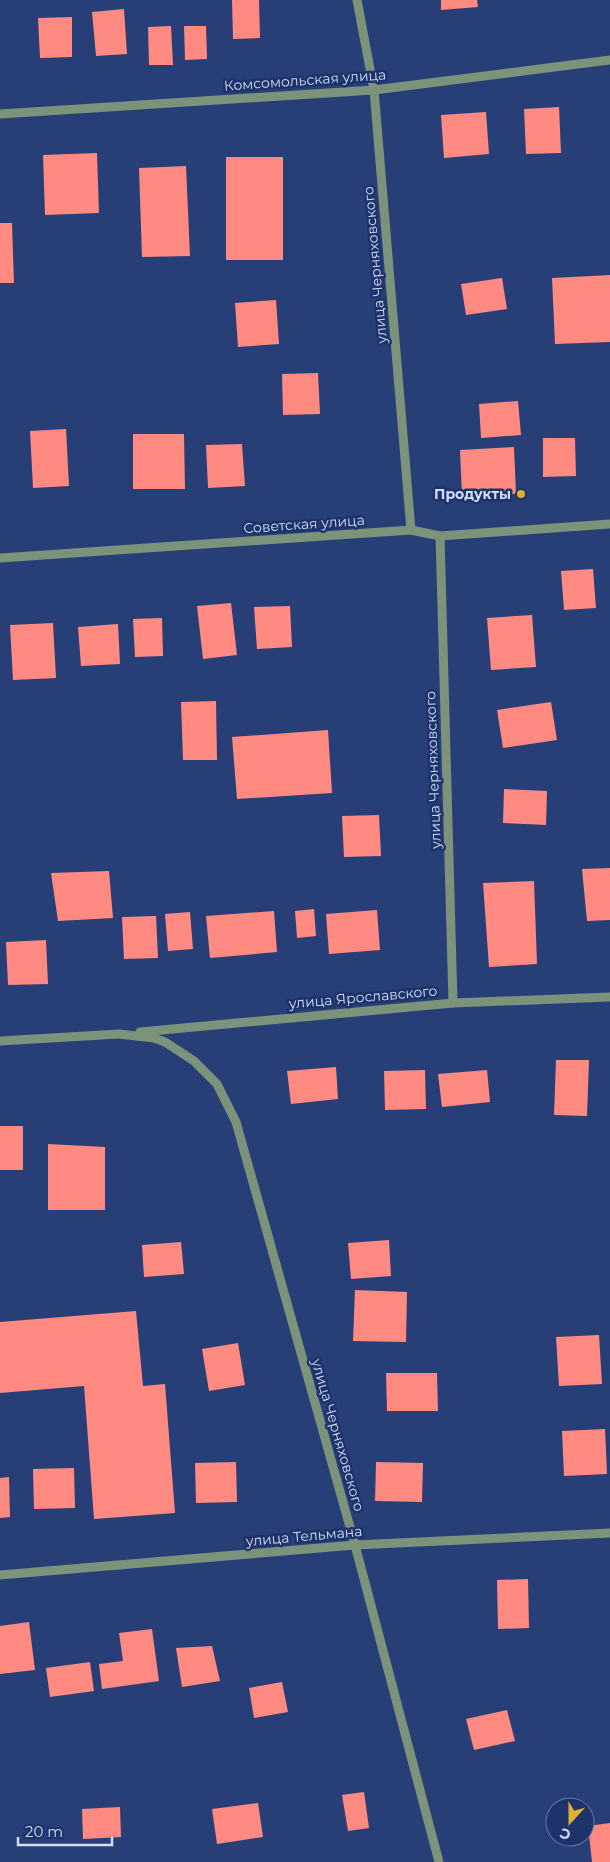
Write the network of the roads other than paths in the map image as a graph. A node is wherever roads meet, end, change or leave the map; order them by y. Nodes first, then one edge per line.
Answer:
1 (357, 0) edge
2 (610, 60) edge
3 (374, 90) junction
4 (0, 114) edge
5 (610, 524) edge
6 (411, 530) junction
7 (440, 536) junction
8 (0, 558) edge
9 (610, 996) edge
10 (453, 1003) junction
11 (119, 1034) junction
12 (0, 1041) edge
13 (165, 1042) joint
14 (610, 1533) edge
15 (355, 1545) junction
16 (0, 1575) edge
17 (439, 1862) edge

1 - 3 street, улица Черняховского
2 - 3 street, Комсомольская улица
3 - 4 street, Комсомольская улица
3 - 6 street, улица Черняховского
5 - 7 street, Советская улица
6 - 7 street, Советская улица
6 - 8 street, Советская улица
7 - 10 street, улица Черняховского
9 - 10 street, улица Ярославского
10 - 11 street, улица Ярославского
11 - 12 street, улица Ярославского
11 - 13 street, улица Ярославского
13 - 15 street, улица Черняховского
14 - 15 street, улица Тельмана
15 - 16 street, улица Тельмана
15 - 17 street, улица Черняховского

